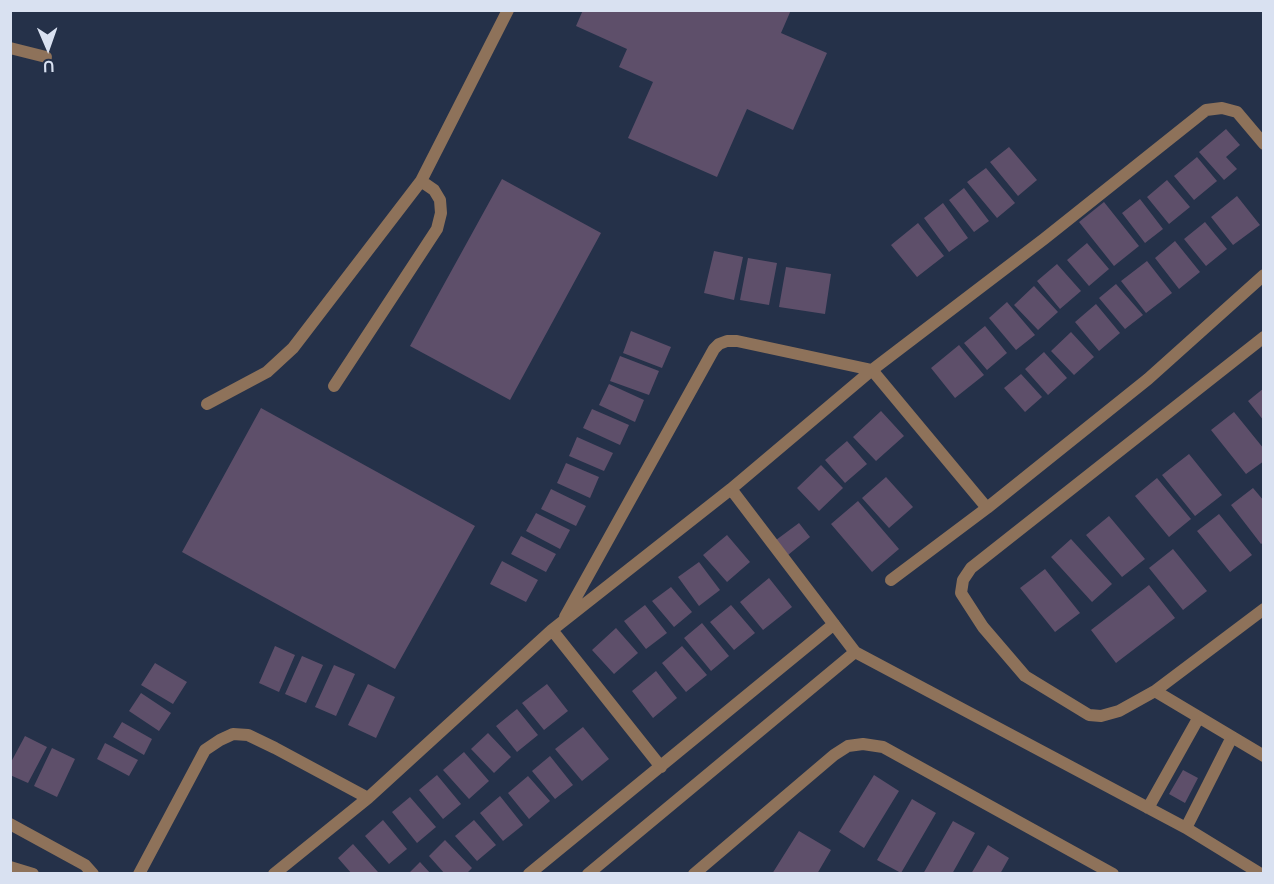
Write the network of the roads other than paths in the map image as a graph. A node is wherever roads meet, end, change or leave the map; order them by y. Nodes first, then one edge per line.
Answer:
1 (508, 10) edge
2 (10, 48) edge
3 (46, 57) dead end
4 (1263, 144) edge
5 (421, 181) junction
6 (1263, 275) edge
7 (1263, 337) edge
8 (872, 369) junction
9 (334, 386) dead end
10 (207, 404) dead end
11 (731, 489) junction
12 (987, 508) junction
13 (891, 580) dead end
14 (1263, 609) edge
15 (562, 622) junction
16 (834, 624) junction
17 (552, 630) junction
18 (855, 652) junction
19 (1155, 691) junction
20 (1199, 717) junction
21 (1232, 737) junction
22 (1263, 756) edge
23 (661, 766) junction
24 (368, 798) junction
25 (1148, 808) junction
26 (10, 824) edge
27 (1186, 828) junction
28 (10, 867) edge
29 (33, 873) edge
30 (93, 873) edge
31 (139, 873) edge
32 (274, 873) edge
33 (529, 873) edge
34 (588, 873) edge
35 (694, 873) edge
36 (1113, 873) edge
37 (1261, 873) edge

1 - 5 street
2 - 3 street
4 - 8 street
5 - 9 street
5 - 10 street
6 - 12 street
7 - 19 street
8 - 11 street
8 - 12 street
8 - 15 street
11 - 15 street
11 - 16 street
12 - 13 street
14 - 19 street
15 - 17 street
16 - 18 street
16 - 23 street
17 - 23 street
17 - 24 street
18 - 25 street
18 - 34 street
19 - 20 street
20 - 21 street
20 - 25 street
21 - 22 street
21 - 27 street
23 - 33 street
24 - 31 street
24 - 32 street
25 - 27 street
26 - 30 street
27 - 37 street
28 - 29 street
35 - 36 street

